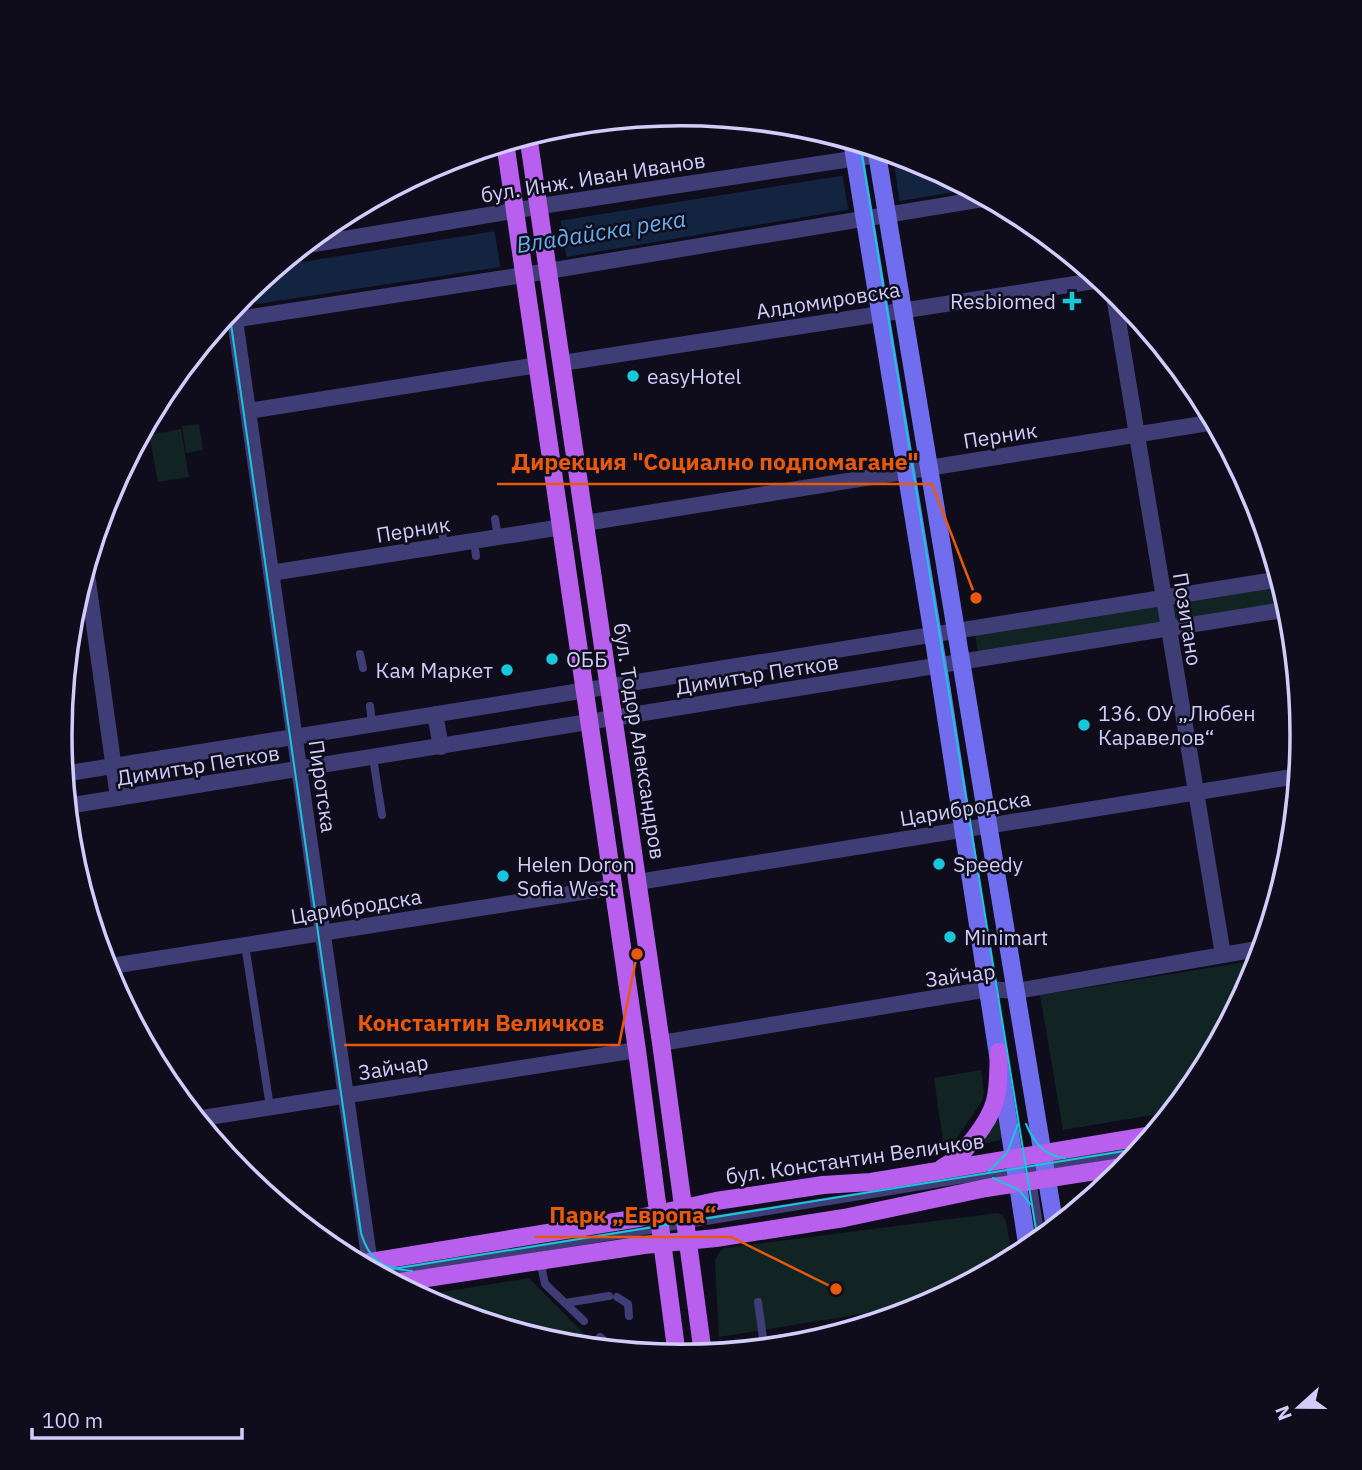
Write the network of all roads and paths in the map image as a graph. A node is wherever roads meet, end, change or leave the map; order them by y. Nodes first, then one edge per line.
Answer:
1 (529, 145) edge
2 (506, 152) edge
3 (854, 155) edge
4 (881, 159) edge
5 (973, 200) edge
6 (539, 212) junction
7 (887, 213) junction
8 (516, 216) junction
9 (865, 216) junction
10 (322, 243) edge
11 (548, 269) junction
12 (524, 273) junction
13 (1088, 282) edge
14 (1116, 308) edge
15 (903, 309) junction
16 (881, 313) junction
17 (240, 315) edge
18 (231, 324) edge
19 (562, 363) junction
20 (538, 365) junction
21 (248, 411) junction
22 (1205, 424) edge
23 (1137, 435) junction
24 (929, 468) junction
25 (906, 472) junction
26 (495, 519) dead end
27 (585, 523) junction
28 (562, 527) junction
29 (441, 528) dead end
30 (498, 537) junction
31 (445, 546) junction
32 (271, 573) junction
33 (1270, 581) edge
34 (89, 591) edge
35 (1164, 598) junction
36 (1278, 611) edge
37 (1169, 628) junction
38 (956, 630) junction
39 (932, 634) junction
40 (360, 654) dead end
41 (961, 662) junction
42 (937, 666) junction
43 (363, 668) dead end
44 (609, 687) junction
45 (585, 690) junction
46 (370, 706) dead end
47 (435, 714) junction
48 (614, 719) junction
49 (372, 723) junction
50 (590, 723) junction
51 (295, 736) junction
52 (440, 747) junction
53 (373, 758) junction
54 (113, 766) junction
55 (300, 770) junction
56 (73, 772) edge
57 (1289, 777) edge
58 (1196, 792) junction
59 (118, 798) junction
60 (76, 804) edge
61 (382, 814) dead end
62 (988, 826) junction
63 (963, 830) junction
64 (638, 882) junction
65 (614, 887) junction
66 (323, 933) junction
67 (245, 945) junction
68 (1251, 950) edge
69 (1223, 955) junction
70 (117, 965) edge
71 (989, 989) junction
72 (1016, 991) junction
73 (662, 1043) junction
74 (638, 1050) junction
75 (999, 1052) junction
76 (346, 1096) junction
77 (270, 1107) junction
78 (207, 1117) edge
79 (1136, 1140) edge
80 (1123, 1154) edge
81 (1111, 1167) edge
82 (1031, 1170) junction
83 (937, 1171) junction
84 (1051, 1219) edge
85 (687, 1225) junction
86 (1039, 1227) edge
87 (661, 1228) junction
88 (1029, 1235) edge
89 (368, 1258) edge
90 (551, 1259) junction
91 (382, 1266) edge
92 (411, 1280) edge
93 (758, 1302) dead end
94 (565, 1303) junction
95 (629, 1316) dead end
96 (584, 1321) dead end
97 (612, 1334) dead end
98 (603, 1339) edge
99 (763, 1339) edge
100 (702, 1343) edge
101 (671, 1344) edge

1 - 6 main road, бул. Тодор Александров
2 - 8 main road
3 - 6 street, бул. Инж. Иван Иванов
3 - 9 main road
4 - 7 main road
5 - 7 street
6 - 8 street, бул. Инж. Иван Иванов
6 - 11 main road, бул. Тодор Александров
7 - 9 street
7 - 15 main road
8 - 10 street, бул. Инж. Иван Иванов
8 - 12 main road
9 - 11 street
9 - 16 main road
11 - 12 street
11 - 19 main road, бул. Тодор Александров
12 - 17 street
12 - 20 main road
13 - 15 street, Алдомировска
14 - 23 street, Позитано
15 - 16 street, Алдомировска
15 - 24 main road
16 - 19 street, Алдомировска
16 - 25 main road
18 - 21 street, Пиротска
19 - 27 main road, бул. Тодор Александров
20 - 21 street
20 - 28 main road
21 - 32 street, Пиротска
22 - 23 street, Перник
23 - 24 street, Перник
23 - 35 street, Позитано
24 - 25 street, Перник
24 - 38 main road
25 - 27 street, Перник
25 - 39 main road
26 - 30 lane
27 - 44 main road, бул. Тодор Александров
28 - 30 street, Перник
28 - 45 main road
29 - 31 lane
30 - 31 street, Перник
31 - 32 street, Перник
32 - 51 street, Пиротска
33 - 35 street, Димитър Петков
34 - 54 street
35 - 37 street, Позитано
35 - 38 street, Димитър Петков
36 - 37 street, Димитър Петков
37 - 41 street, Димитър Петков
37 - 58 street, Позитано
38 - 39 street, Димитър Петков
38 - 41 main road
39 - 42 main road
39 - 44 street, Димитър Петков
40 - 43 lane
41 - 42 street, Димитър Петков
41 - 62 main road
42 - 48 street, Димитър Петков
42 - 63 main road
44 - 45 street, Димитър Петков
44 - 48 main road, бул. Тодор Александров
45 - 47 street, Димитър Петков
45 - 50 main road
46 - 49 lane
47 - 49 street, Димитър Петков
47 - 52 street
48 - 50 street, Димитър Петков
48 - 64 main road, бул. Тодор Александров
49 - 51 street, Димитър Петков
50 - 52 street, Димитър Петков
50 - 65 main road
51 - 54 street, Димитър Петков
51 - 55 street, Пиротска
52 - 53 street, Димитър Петков
53 - 55 street, Димитър Петков
53 - 61 lane
54 - 56 street, Димитър Петков
54 - 59 street
55 - 59 street, Димитър Петков
55 - 66 street, Пиротска
57 - 58 street, Царибродска
58 - 62 street, Царибродска
58 - 69 street, Позитано
59 - 60 street, Димитър Петков
62 - 63 street, Царибродска
62 - 72 main road
63 - 64 street, Царибродска
63 - 71 main road
64 - 73 main road, бул. Тодор Александров
65 - 66 street, Царибродска
65 - 74 main road
66 - 67 street, Царибродска
66 - 76 street, Пиротска
67 - 70 street, Царибродска
67 - 77 lane
68 - 69 street, Зайчар
69 - 72 street, Зайчар
71 - 72 street, Зайчар
71 - 73 street, Зайчар
71 - 75 main road
72 - 82 main road
73 - 85 main road, бул. Тодор Александров
74 - 76 street, Зайчар
74 - 87 main road
75 - 82 main road
75 - 83 main road
76 - 77 street, Зайчар
76 - 89 street, Пиротска
77 - 78 street, Зайчар
79 - 82 main road, бул. Константин Величков
80 - 82 lane, бул. Константин Величков
81 - 82 main road, бул. Константин Величков
82 - 83 main road, бул. Константин Величков
82 - 84 main road
82 - 85 main road, бул. Константин Величков
82 - 86 lane
82 - 88 main road
83 - 85 main road, бул. Константин Величков
85 - 87 main road, бул. Константин Величков
85 - 87 main road, бул. Константин Величков
85 - 100 main road, бул. Тодор Александров
87 - 90 main road, бул. Константин Величков
87 - 91 main road, бул. Константин Величков
87 - 101 main road
90 - 92 main road, бул. Константин Величков
90 - 94 lane
93 - 99 lane
94 - 95 lane
94 - 96 lane
97 - 98 lane

